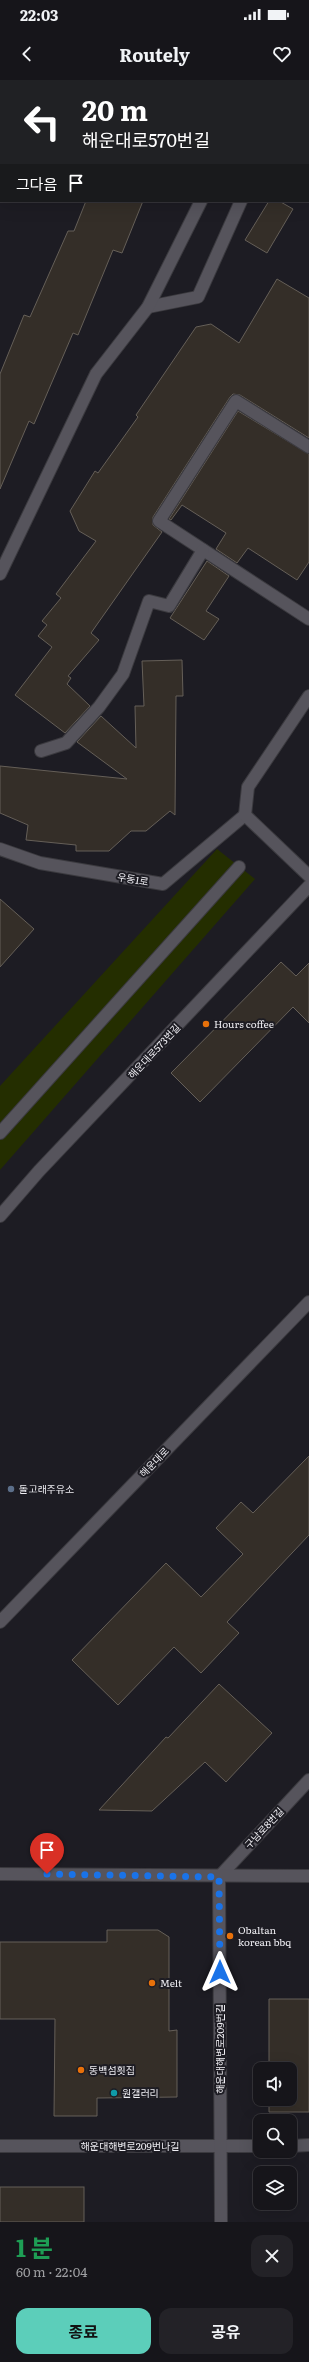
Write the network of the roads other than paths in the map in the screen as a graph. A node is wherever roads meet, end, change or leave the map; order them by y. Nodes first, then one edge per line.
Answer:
1 (200, 202) edge
2 (241, 202) edge
3 (148, 307) junction
4 (309, 447) edge
5 (203, 550) junction
6 (0, 574) edge
7 (309, 619) edge
8 (309, 696) edge
9 (41, 751) dead end
10 (245, 814) junction
11 (0, 849) edge
12 (239, 867) dead end
13 (309, 876) edge
14 (309, 886) edge
15 (0, 1133) edge
16 (0, 1216) edge
17 (309, 1302) edge
18 (0, 1622) edge
19 (309, 1780) edge
20 (0, 1874) edge
21 (309, 1876) edge
22 (219, 1877) junction
23 (0, 2146) edge
24 (221, 2146) junction
25 (253, 2146) edge
26 (297, 2146) edge
27 (309, 2146) edge
28 (221, 2222) edge

1 - 3 street
2 - 3 street
3 - 6 street
4 - 5 street
5 - 7 street
5 - 9 street
8 - 10 street
10 - 11 street, 우동1로
10 - 13 street
12 - 15 street
14 - 16 street, 해운대로573번길
17 - 18 street, 해운대로
19 - 22 street, 구남로8번길
20 - 22 street
21 - 22 street
22 - 24 street, 해운대해변로209번길
23 - 24 street, 해운대해변로209번나길
24 - 25 street, 해운대해변로209번나길
24 - 28 street, 해운대해변로209번길
26 - 27 street

